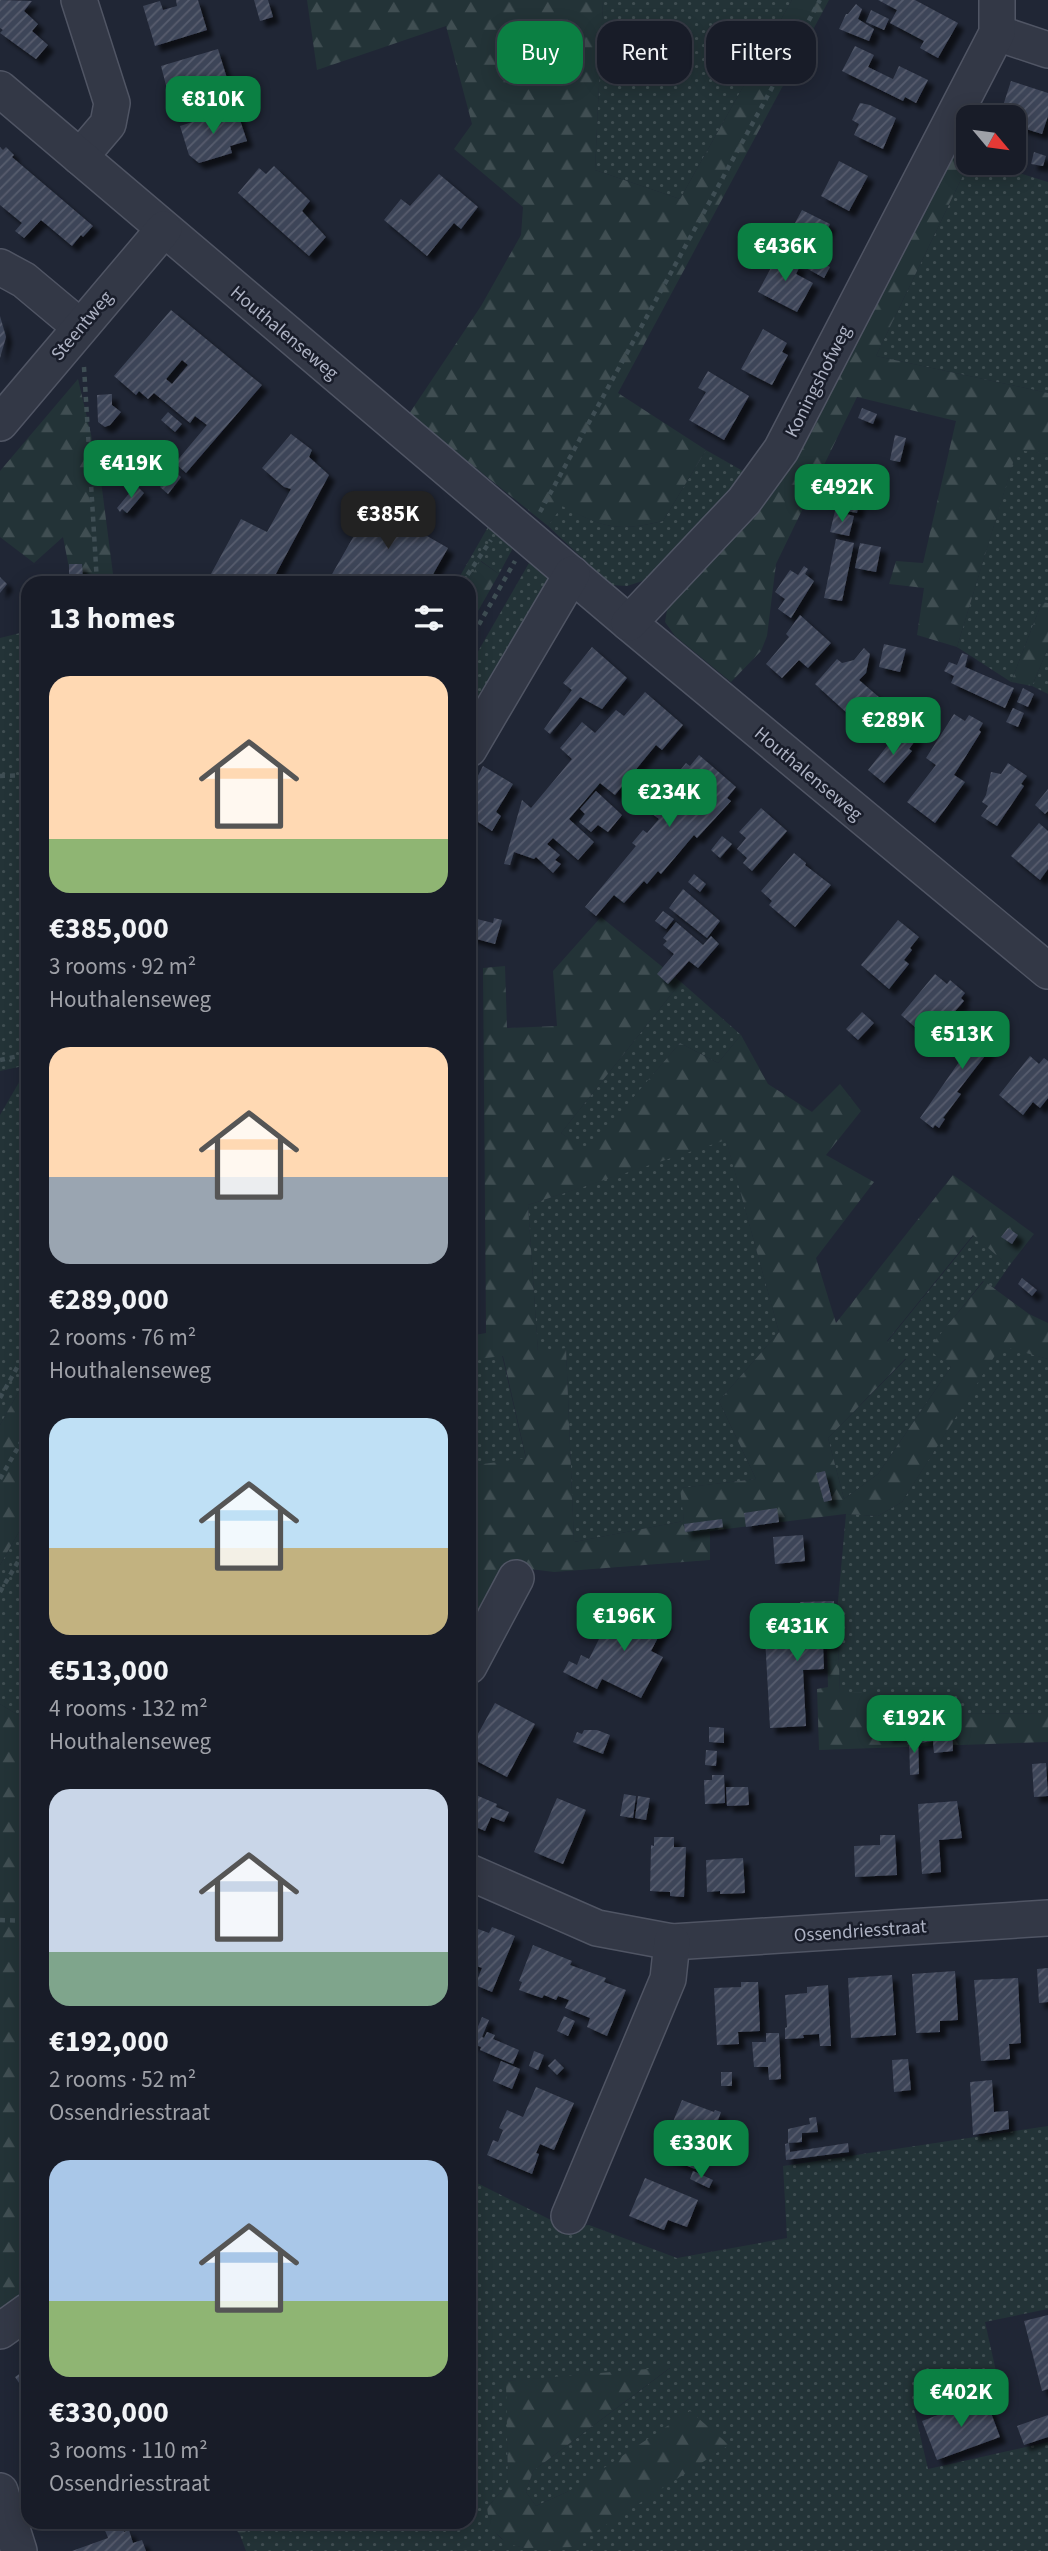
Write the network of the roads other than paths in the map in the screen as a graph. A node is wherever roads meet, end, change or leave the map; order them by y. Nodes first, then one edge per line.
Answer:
1 (79, 0) edge
2 (997, 17) edge
3 (1048, 50) edge
4 (0, 89) edge
5 (80, 157) junction
6 (164, 229) junction
7 (0, 267) edge
8 (74, 334) junction
9 (0, 423) edge
10 (572, 574) junction
11 (629, 623) junction
12 (476, 737) edge
13 (1048, 971) edge
14 (516, 1578) dead end
15 (476, 1652) edge
16 (476, 1875) edge
17 (1048, 1918) edge
18 (671, 1941) junction
19 (569, 2216) dead end
20 (21, 2316) edge
21 (0, 2331) edge
22 (0, 2491) edge
23 (19, 2551) edge

1 - 5 street
2 - 3 street, Koningshofweg
2 - 11 street, Koningshofweg
4 - 5 street, Houthalenseweg
5 - 6 street, Houthalenseweg
6 - 8 street, Steentweg
6 - 10 street, Houthalenseweg
7 - 8 street
8 - 9 street, Steentweg
10 - 11 street, Houthalenseweg
10 - 12 street
11 - 13 street, Houthalenseweg
14 - 15 street
16 - 18 street, Ossendriesstraat
17 - 18 street, Ossendriesstraat
18 - 19 street
20 - 21 street
22 - 23 street

